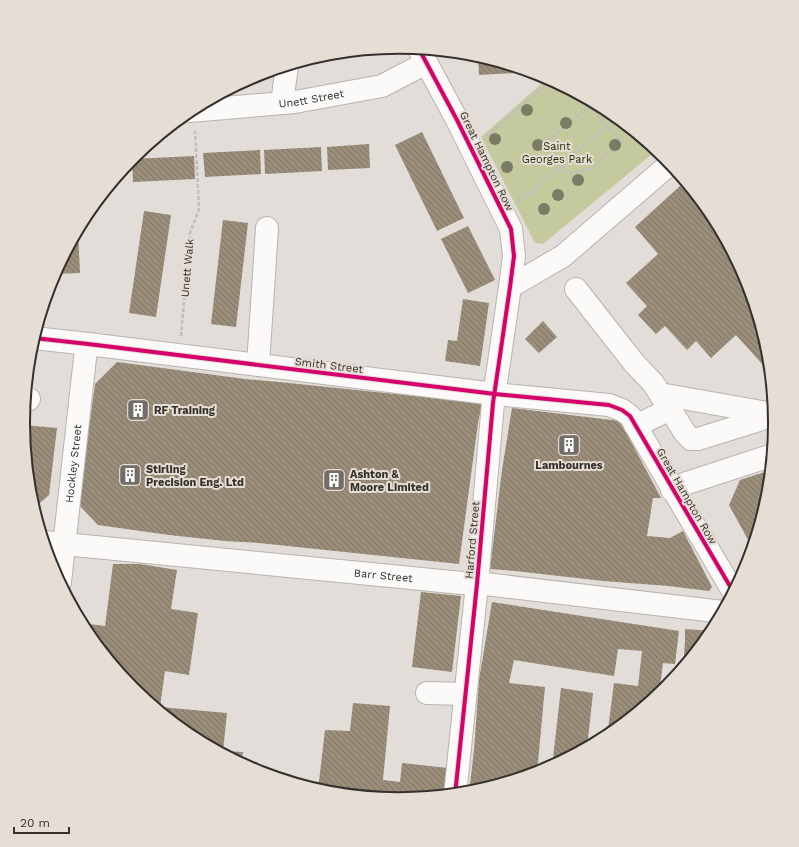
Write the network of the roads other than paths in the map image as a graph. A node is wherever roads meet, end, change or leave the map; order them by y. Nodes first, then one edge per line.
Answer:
1 (422, 56) edge
2 (286, 72) edge
3 (282, 103) junction
4 (205, 110) edge
5 (666, 167) edge
6 (267, 228) dead end
7 (510, 287) junction
8 (576, 288) dead end
9 (40, 339) edge
10 (88, 344) junction
11 (258, 365) junction
12 (495, 394) junction
13 (665, 402) junction
14 (769, 414) edge
15 (769, 417) edge
16 (628, 418) junction
17 (767, 457) edge
18 (672, 490) junction
19 (54, 543) edge
20 (57, 562) edge
21 (477, 584) junction
22 (731, 588) edge
23 (717, 611) edge
24 (427, 693) dead end
25 (465, 694) junction
26 (455, 789) edge

1 - 3 street, Unett Street
1 - 7 street, Great Hampton Row
2 - 3 street
3 - 4 street, Unett Street
5 - 7 street
6 - 11 street
7 - 12 street, Harford Street
8 - 13 street
9 - 10 street, Smith Street
10 - 11 street, Smith Street
10 - 19 street, Hockley Street
11 - 12 street, Smith Street
12 - 16 street, Smith Street
12 - 21 street, Harford Street
13 - 14 street
13 - 15 street
13 - 16 street
16 - 18 street, Great Hampton Row
17 - 18 street
18 - 22 street, Great Hampton Row
19 - 20 street, Hockley Street
19 - 21 street, Barr Street
21 - 23 street, Barr Street
21 - 25 street, Harford Street
24 - 25 street
25 - 26 street, Harford Street

